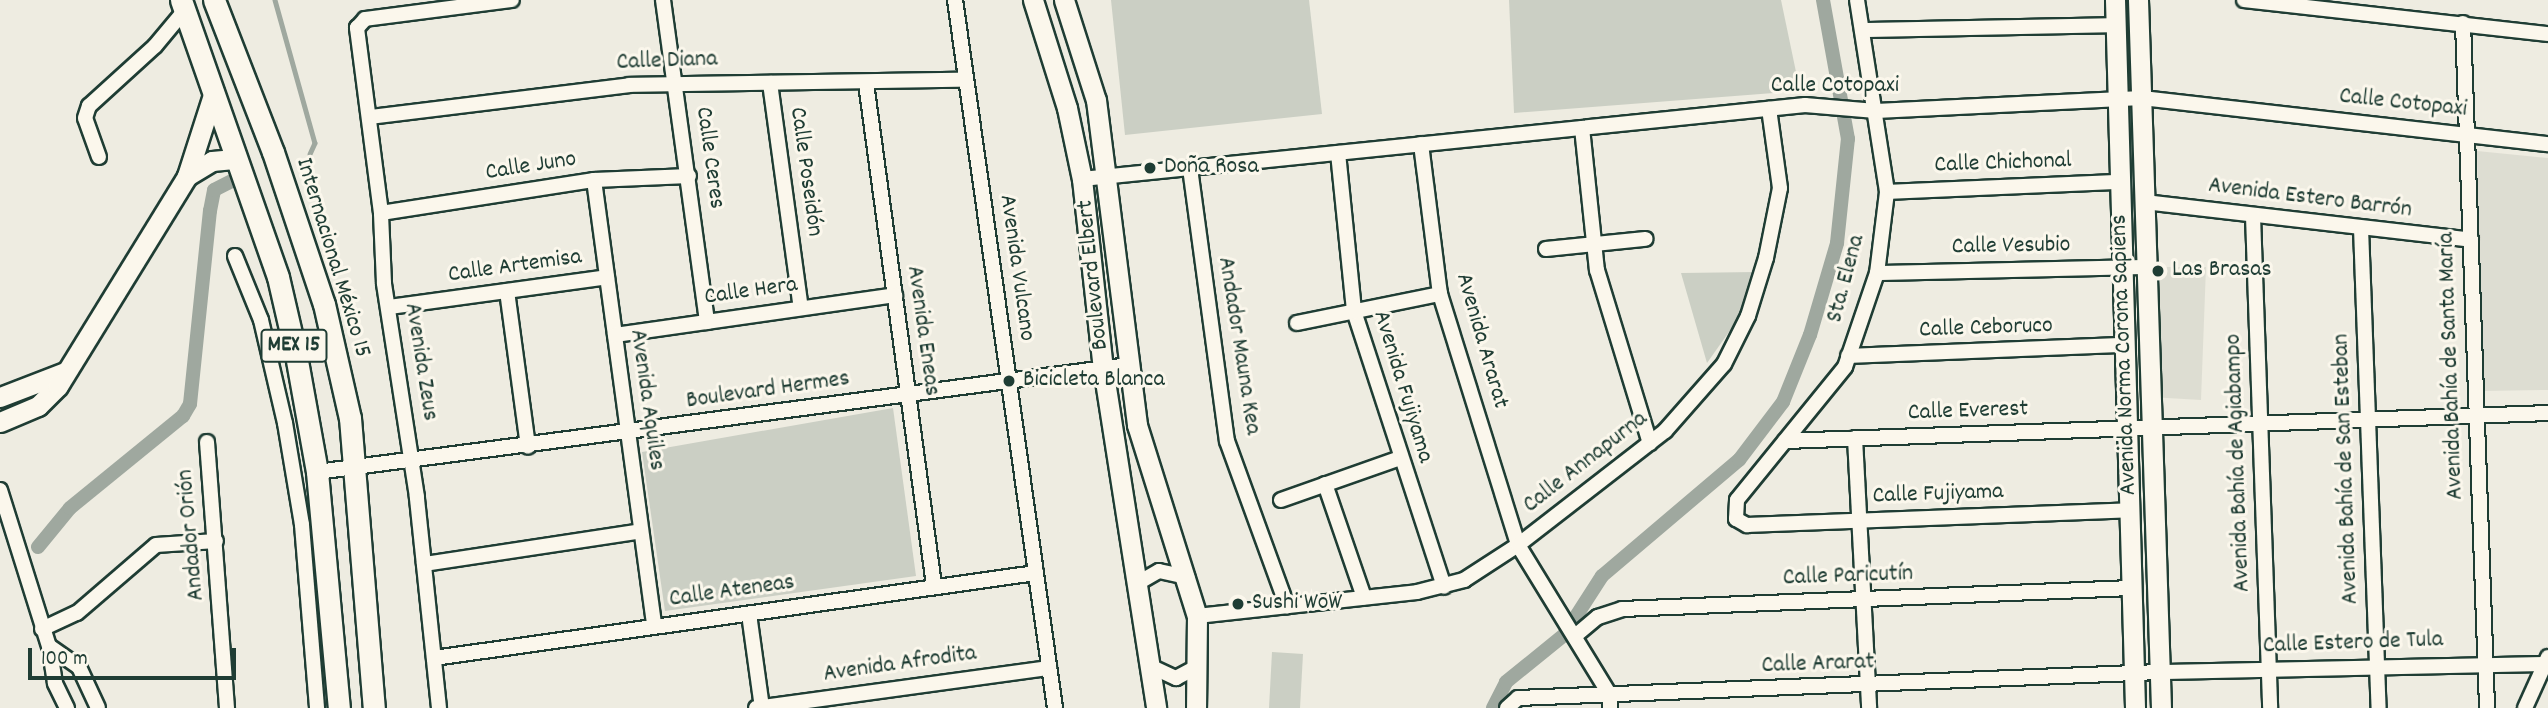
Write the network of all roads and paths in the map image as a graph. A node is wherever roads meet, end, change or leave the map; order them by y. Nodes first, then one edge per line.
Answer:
1 (214, 0) edge
2 (512, 0) edge
3 (663, 0) edge
4 (955, 0) edge
5 (1033, 0) edge
6 (1064, 0) edge
7 (1857, 0) edge
8 (2115, 0) edge
9 (2138, 0) edge
10 (2244, 0) edge
11 (183, 5) edge
12 (2363, 6) edge
13 (2463, 23) junction
14 (2115, 25) junction
15 (1862, 30) junction
16 (2548, 34) edge
17 (966, 80) junction
18 (675, 83) junction
19 (770, 83) junction
20 (866, 83) junction
21 (214, 92) junction
22 (2118, 98) junction
23 (2142, 98) junction
24 (1769, 109) junction
25 (1876, 111) junction
26 (370, 117) junction
27 (1582, 128) junction
28 (2467, 134) junction
29 (1421, 144) junction
30 (2548, 144) edge
31 (1338, 153) junction
32 (99, 157) dead end
33 (234, 159) junction
34 (1190, 168) junction
35 (187, 176) junction
36 (689, 176) junction
37 (1108, 176) junction
38 (1082, 179) junction
39 (594, 180) junction
40 (2120, 182) junction
41 (1887, 192) junction
42 (2145, 202) junction
43 (381, 213) junction
44 (2253, 216) junction
45 (2361, 228) junction
46 (1645, 239) dead end
47 (2470, 240) junction
48 (1594, 244) junction
49 (1546, 249) dead end
50 (235, 256) dead end
51 (2147, 267) junction
52 (2123, 268) junction
53 (1877, 273) junction
54 (607, 277) junction
55 (507, 291) junction
56 (1440, 293) junction
57 (894, 295) junction
58 (388, 307) junction
59 (801, 308) junction
60 (1354, 311) junction
61 (707, 322) junction
62 (1297, 323) dead end
63 (615, 335) junction
64 (2125, 345) junction
65 (1848, 356) junction
66 (1129, 365) junction
67 (1103, 368) junction
68 (65, 372) junction
69 (1009, 381) junction
70 (908, 395) junction
71 (0, 397) edge
72 (2548, 413) edge
73 (2477, 415) junction
74 (2368, 420) junction
75 (0, 422) edge
76 (2260, 425) junction
77 (2152, 429) junction
78 (2127, 430) junction
79 (628, 433) junction
80 (1855, 438) junction
81 (1785, 441) junction
82 (207, 442) dead end
83 (1650, 443) junction
84 (528, 447) junction
85 (1400, 458) junction
86 (413, 463) junction
87 (351, 466) junction
88 (317, 472) junction
89 (1325, 484) junction
90 (0, 490) edge
91 (1281, 500) dead end
92 (2130, 510) junction
93 (1859, 520) junction
94 (1748, 525) joint
95 (641, 531) junction
96 (216, 541) junction
97 (1518, 545) junction
98 (424, 564) junction
99 (1036, 573) junction
100 (1187, 577) junction
101 (1138, 583) junction
102 (933, 585) junction
103 (1444, 587) junction
104 (2132, 588) junction
105 (1364, 597) junction
106 (1863, 599) junction
107 (1287, 606) junction
108 (749, 614) junction
109 (1197, 616) junction
110 (654, 626) junction
111 (42, 629) junction
112 (1575, 636) junction
113 (49, 646) junction
114 (434, 658) junction
115 (2485, 662) junction
116 (2547, 662) edge
117 (1150, 666) junction
118 (1199, 666) junction
119 (2377, 667) junction
120 (1049, 668) junction
121 (2269, 670) junction
122 (2160, 672) junction
123 (2134, 675) junction
124 (1868, 685) junction
125 (858, 701) edge
126 (1610, 702) edge
127 (67, 708) edge
128 (98, 708) edge
129 (227, 708) edge
130 (317, 708) edge
131 (339, 708) edge
132 (374, 708) edge
133 (439, 708) edge
134 (756, 708) edge
135 (762, 708) edge
136 (1055, 708) edge
137 (1156, 708) edge
138 (1196, 708) edge
139 (1507, 708) edge
140 (1869, 708) edge
141 (2135, 708) edge
142 (2161, 708) edge
143 (2270, 708) edge
144 (2379, 708) edge
145 (2487, 708) edge
146 (2525, 708) edge

1 - 87 main road, Internacional México 15 / MEX 15
2 - 26 street, Avenida Zeus
3 - 18 street, Calle Ceres
4 - 17 street, Avenida Vulcano
5 - 38 street, Boulevard Elbert
6 - 37 street, Boulevard Elbert
7 - 15 street, Sta. Elena
8 - 14 street, Avenida Norma Corona Sapiens
9 - 23 street, Avenida Norma Corona Sapiens
10 - 12 street
11 - 21 main road, MEX 15
11 - 32 street
12 - 13 street
13 - 16 street
13 - 28 street, Avenida Bahía de Santa María
14 - 15 street
14 - 22 street, Avenida Norma Corona Sapiens
15 - 25 street, Sta. Elena
17 - 20 street, Calle Diana
17 - 69 street, Avenida Vulcano
18 - 19 street, Calle Diana
18 - 26 street, Calle Diana
18 - 36 street, Calle Ceres
19 - 20 street, Calle Diana
19 - 59 street, Calle Poseidón
20 - 57 street, Avenida Eneas
21 - 33 main road, MEX 15
21 - 35 street
22 - 23 street, Calle Cotopaxi
22 - 25 street, Calle Cotopaxi
22 - 40 street, Avenida Norma Corona Sapiens
23 - 28 street, Calle Cotopaxi
23 - 42 street, Avenida Norma Corona Sapiens
24 - 25 street, Calle Cotopaxi
24 - 27 street, Calle Cotopaxi
24 - 83 street, Calle Annapurna
25 - 41 street, Sta. Elena
26 - 43 street, Avenida Zeus
27 - 29 street, Calle Cotopaxi
27 - 48 street
28 - 30 street, Calle Cotopaxi
28 - 47 street, Avenida Bahía de Santa María
29 - 31 street, Calle Cotopaxi
29 - 56 street, Avenida Ararat
31 - 34 street, Calle Cotopaxi
31 - 60 street, Avenida Fujiyama
33 - 35 street
33 - 88 main road, MEX 15
34 - 37 street, Calle Cotopaxi
34 - 107 street, Andador Mauna Kea
35 - 68 street
36 - 39 street, Calle Juno
36 - 61 street, Calle Ceres
37 - 38 street, Calle Cotopaxi
37 - 66 street, Boulevard Elbert
38 - 67 street, Boulevard Elbert
39 - 43 street, Calle Juno
39 - 54 street, Avenida Aquiles
40 - 41 street, Calle Chichonal
40 - 52 street, Avenida Norma Corona Sapiens
41 - 53 street, Sta. Elena
42 - 44 street, Avenida Estero Barrón
42 - 51 street, Avenida Norma Corona Sapiens
43 - 58 street, Avenida Zeus
44 - 45 street, Avenida Estero Barrón
44 - 76 street, Avenida Bahía de Agiabampo
45 - 47 street, Avenida Estero Barrón
45 - 74 street, Avenida Bahía de San Esteban
46 - 48 street
47 - 73 street, Avenida Bahía de Santa María
48 - 49 street
48 - 83 street
50 - 130 street
51 - 52 street, Calle Vesubio
51 - 77 street, Avenida Norma Corona Sapiens
52 - 53 street, Calle Vesubio
52 - 64 street, Avenida Norma Corona Sapiens
53 - 65 street, Sta. Elena
54 - 55 street, Calle Artemisa
54 - 63 street, Avenida Aquiles
55 - 58 street, Calle Artemisa
55 - 84 street
56 - 60 street
56 - 97 street, Avenida Ararat
57 - 59 street, Calle Hera
57 - 70 street, Avenida Eneas
58 - 86 street, Avenida Zeus
59 - 61 street, Calle Hera
60 - 62 street
60 - 85 street, Avenida Fujiyama
61 - 63 street, Calle Hera
63 - 79 street, Avenida Aquiles
64 - 65 street, Calle Ceboruco
64 - 78 street, Avenida Norma Corona Sapiens
65 - 81 street, Sta. Elena
66 - 67 street, Boulevard Hermes
66 - 100 street, Boulevard Elbert
67 - 69 street, Boulevard Hermes
67 - 101 street, Boulevard Elbert
68 - 71 street
68 - 75 street
69 - 70 street, Boulevard Hermes
69 - 99 street, Avenida Vulcano
70 - 79 street, Boulevard Hermes
70 - 102 street, Avenida Eneas
72 - 73 street, Calle Everest
73 - 74 street, Calle Everest
73 - 115 street, Avenida Bahía de Santa María
74 - 76 street, Calle Everest
74 - 119 street, Avenida Bahía de San Esteban
76 - 77 street, Calle Everest
76 - 121 street, Avenida Bahía de Agiabampo
77 - 78 street, Calle Everest
77 - 122 street, Avenida Norma Corona Sapiens
78 - 80 street, Calle Everest
78 - 92 street, Avenida Norma Corona Sapiens
79 - 84 street, Boulevard Hermes
79 - 95 street, Avenida Aquiles
80 - 81 street, Calle Everest
80 - 93 street
81 - 94 street, Sta. Elena
82 - 96 street, Andador Orión
83 - 97 street, Calle Annapurna
84 - 86 street, Boulevard Hermes
85 - 89 street
85 - 103 street, Avenida Fujiyama
86 - 87 street, Boulevard Hermes
86 - 98 street, Avenida Zeus
87 - 88 street, Boulevard Hermes
87 - 132 main road, Internacional México 15 / MEX 15
88 - 131 main road, MEX 15
89 - 91 street
89 - 105 street
90 - 111 street
92 - 93 street, Calle Fujiyama
92 - 104 street, Avenida Norma Corona Sapiens
93 - 94 street, Calle Fujiyama
93 - 106 street
95 - 98 street
95 - 110 street, Avenida Aquiles
96 - 111 street
96 - 129 street, Andador Orión
97 - 103 street, Calle Annapurna
97 - 112 street, Avenida Ararat
98 - 114 street, Avenida Zeus
99 - 102 street, Calle Ateneas
99 - 120 street, Avenida Vulcano
100 - 101 street
100 - 109 street, Boulevard Elbert
101 - 117 street, Boulevard Elbert
102 - 108 street, Calle Ateneas
103 - 105 street, Calle Annapurna
104 - 106 street, Calle Paricutín
104 - 123 street, Avenida Norma Corona Sapiens
105 - 107 street, Calle Annapurna
106 - 112 street, Calle Paricutín
106 - 124 street
107 - 109 street, Calle Annapurna
108 - 110 street, Calle Ateneas
108 - 135 street
109 - 118 street, Boulevard Elbert
110 - 114 street, Calle Ateneas
111 - 113 street
112 - 126 street, Avenida Ararat
113 - 127 street
113 - 128 street
114 - 133 street, Avenida Zeus
115 - 116 street, Calle Estero de Tula
115 - 119 street, Calle Estero de Tula
115 - 145 street, Avenida Bahía de Santa María
116 - 146 street
117 - 118 street
117 - 137 street, Boulevard Elbert
118 - 138 street, Boulevard Elbert
119 - 121 street, Calle Estero de Tula
119 - 144 street, Avenida Bahía de San Esteban
120 - 125 street, Avenida Afrodita
120 - 136 street, Avenida Vulcano
121 - 122 street, Calle Estero de Tula
121 - 143 street, Avenida Bahía de Agiabampo
122 - 123 street, Calle Estero de Tula
122 - 142 street, Avenida Norma Corona Sapiens
123 - 124 street, Calle Ararat
123 - 141 street, Avenida Norma Corona Sapiens
124 - 126 street, Calle Ararat
124 - 140 street
125 - 135 street, Avenida Afrodita
126 - 139 street, Calle Ararat
134 - 135 street, Avenida Afrodita

